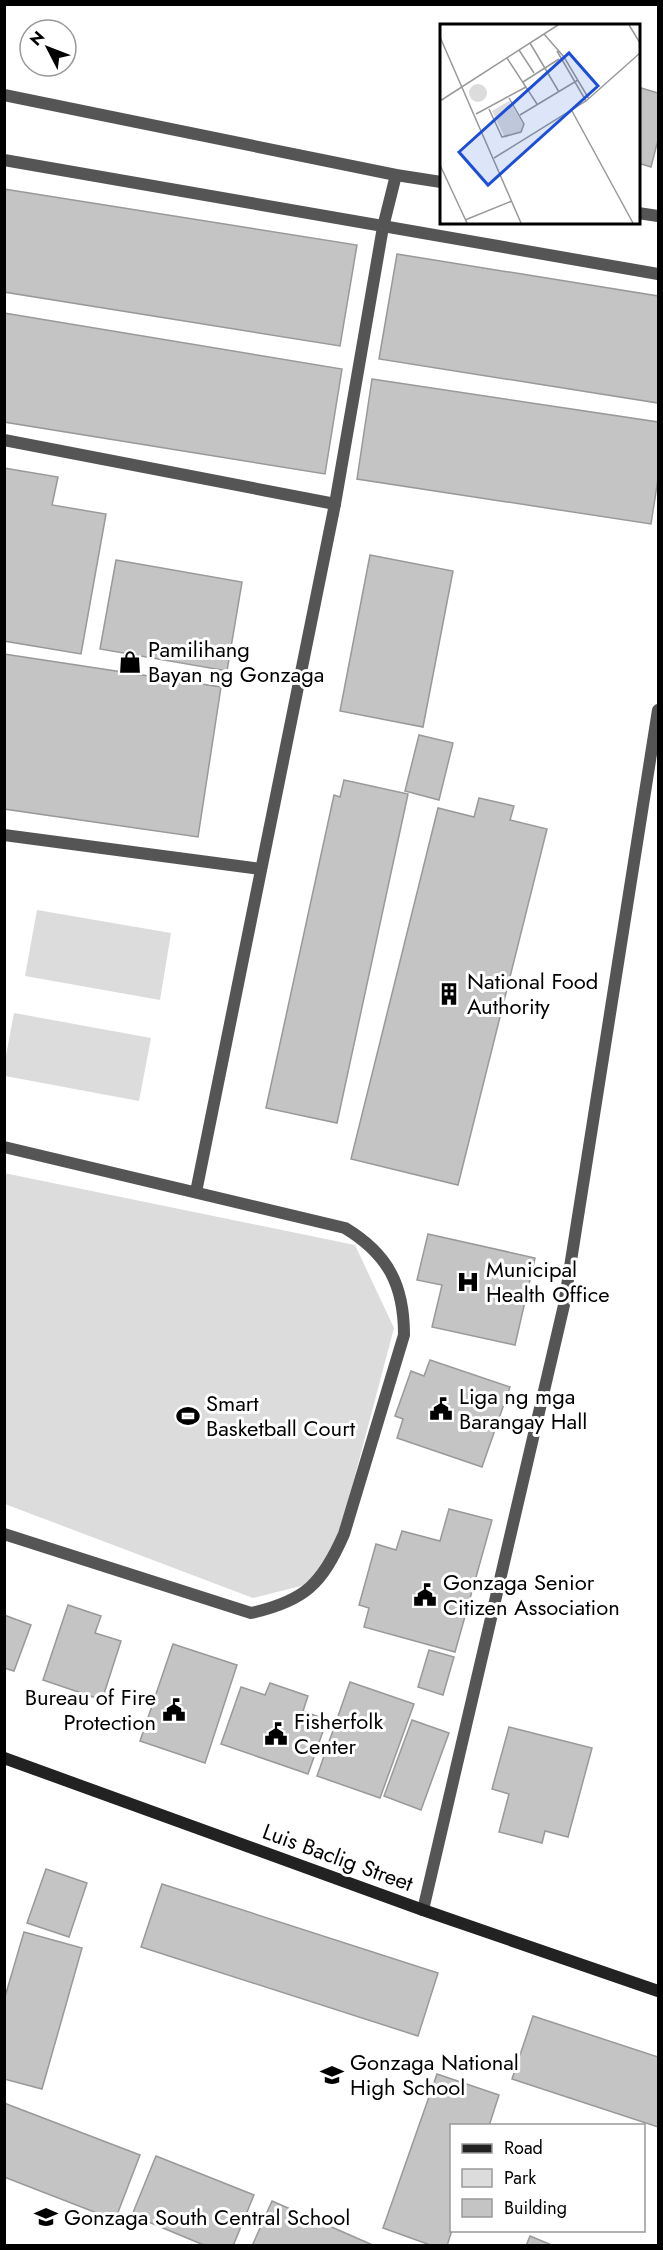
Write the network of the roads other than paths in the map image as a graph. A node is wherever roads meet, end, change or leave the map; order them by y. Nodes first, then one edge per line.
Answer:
1 (4, 95) edge
2 (4, 160) edge
3 (396, 175) junction
4 (440, 182) edge
5 (639, 213) edge
6 (658, 216) edge
7 (384, 226) junction
8 (658, 274) edge
9 (4, 440) edge
10 (335, 504) junction
11 (658, 710) edge
12 (4, 835) edge
13 (261, 869) junction
14 (4, 1147) edge
15 (196, 1192) junction
16 (4, 1534) edge
17 (4, 1758) edge
18 (423, 1910) junction
19 (658, 1991) edge

1 - 3 street
2 - 7 street
3 - 4 street
3 - 7 street
5 - 6 street
7 - 8 street
7 - 10 street
9 - 10 street
10 - 13 street
11 - 18 street
12 - 13 street
13 - 15 street
14 - 15 street
15 - 16 street
17 - 18 street, Luis Baclig Street
18 - 19 street, Luis Baclig Street

